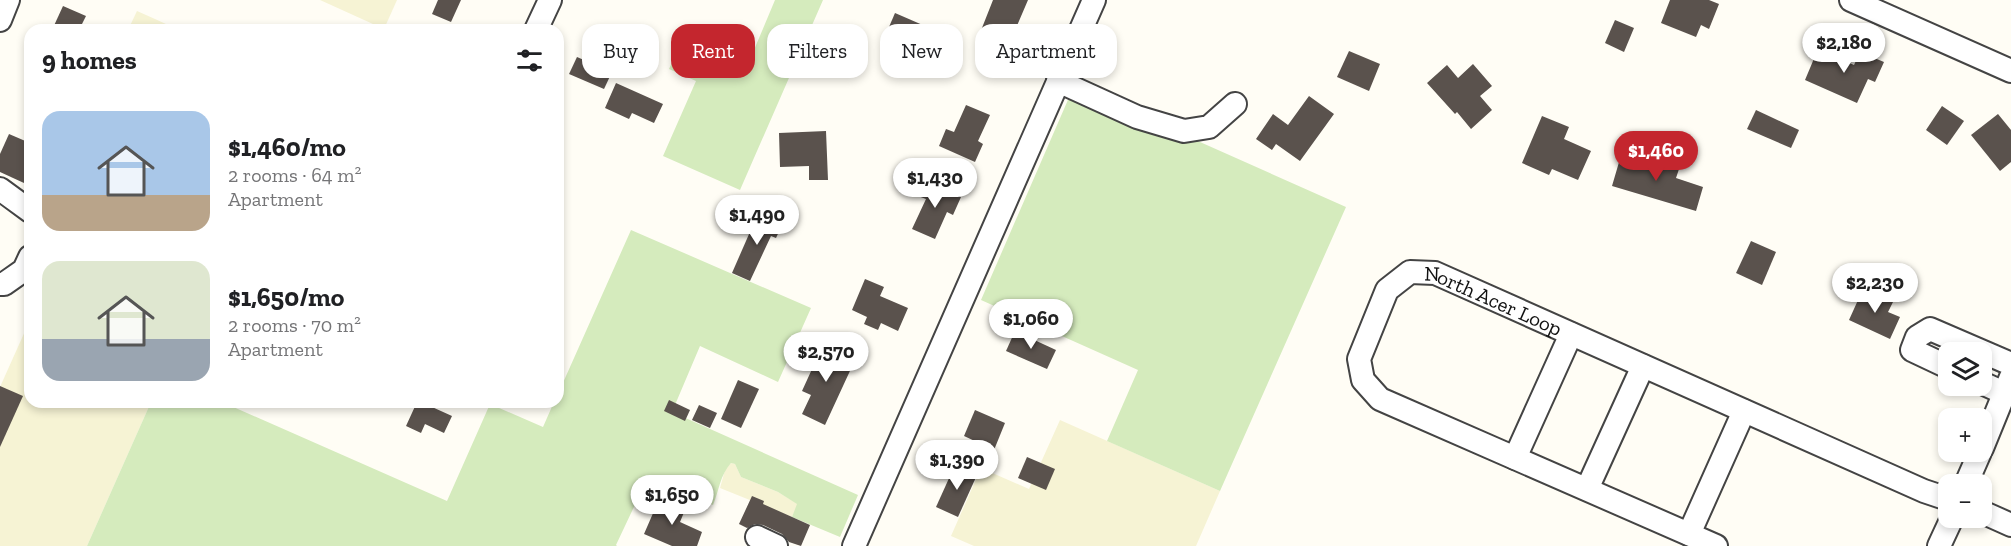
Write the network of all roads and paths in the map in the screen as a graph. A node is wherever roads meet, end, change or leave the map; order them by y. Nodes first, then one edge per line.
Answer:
1 (8, 0) edge
2 (550, 0) edge
3 (1094, 0) edge
4 (1851, 0) edge
5 (0, 20) edge
6 (539, 24) edge
7 (2011, 71) edge
8 (1058, 81) junction
9 (1235, 104) dead end
10 (0, 189) edge
11 (24, 206) edge
12 (24, 270) edge
13 (0, 284) edge
14 (1570, 334) junction
15 (1960, 342) edge
16 (1992, 356) edge
17 (1938, 362) edge
18 (2011, 364) edge
19 (1642, 366) junction
20 (1992, 384) edge
21 (2008, 385) edge
22 (1744, 411) junction
23 (1992, 424) edge
24 (1515, 458) junction
25 (1587, 489) junction
26 (1938, 495) edge
27 (1992, 516) edge
28 (2011, 525) edge
29 (1947, 528) edge
30 (1689, 534) junction
31 (854, 546) edge
32 (1716, 546) edge
33 (1939, 546) edge

1 - 5 street
2 - 6 street
3 - 8 street
4 - 7 street
8 - 9 street
8 - 31 street
10 - 11 street
12 - 13 street
14 - 19 street, North Acer Loop
14 - 24 street
14 - 24 street, North Acer Loop
15 - 17 street
16 - 18 street
19 - 22 street, North Acer Loop
19 - 25 street
20 - 21 street
21 - 23 street
22 - 26 street, North Acer Loop
22 - 30 street
24 - 25 street, North Acer Loop
25 - 30 street, North Acer Loop
27 - 28 street
29 - 33 street
30 - 32 street, North Acer Loop

